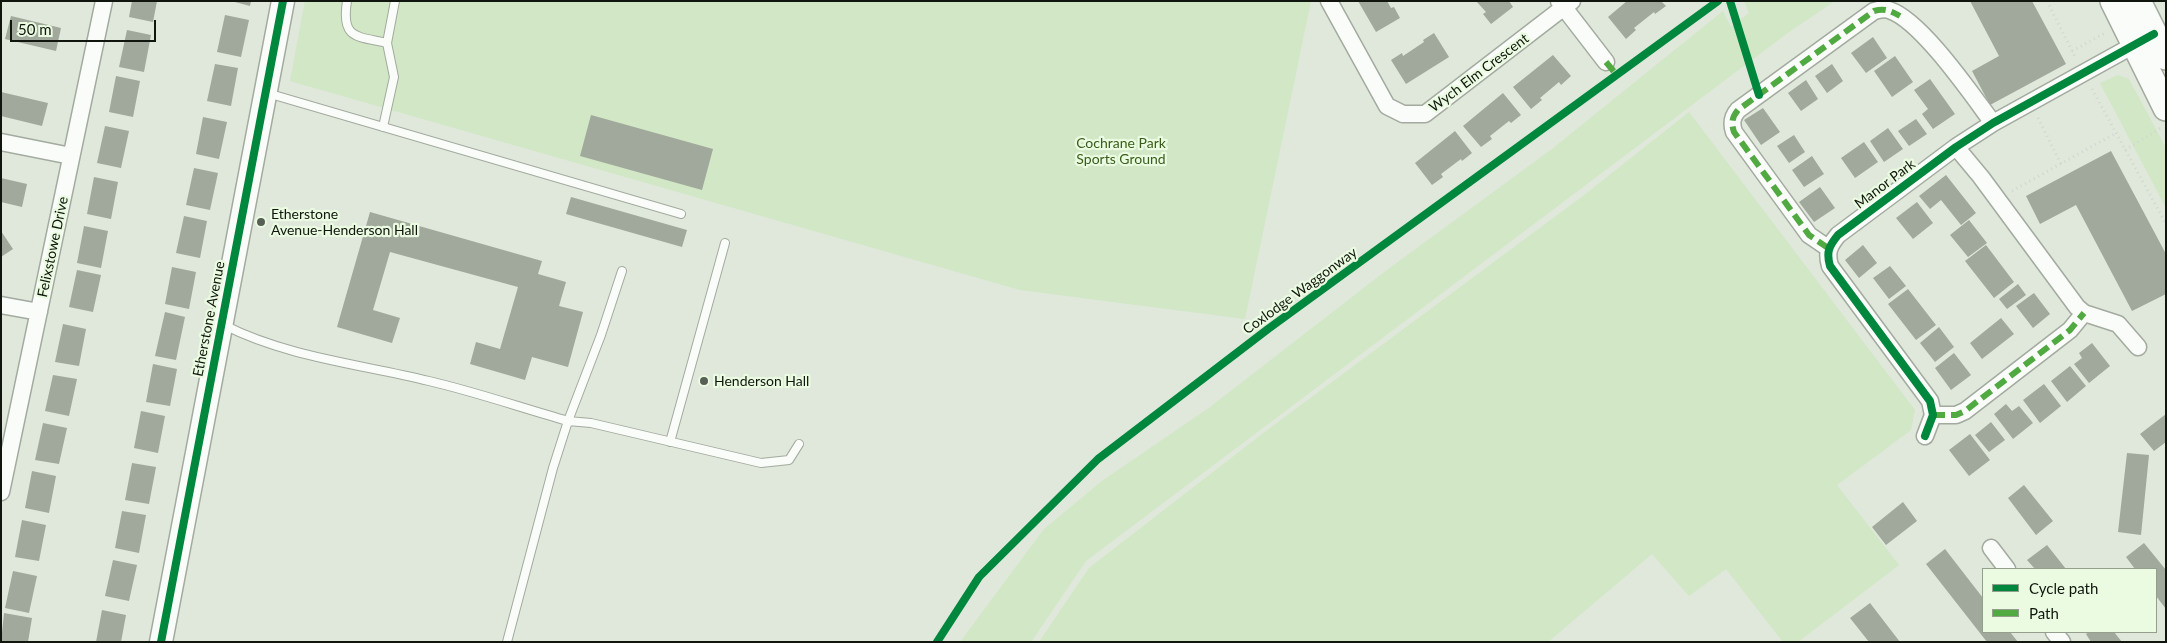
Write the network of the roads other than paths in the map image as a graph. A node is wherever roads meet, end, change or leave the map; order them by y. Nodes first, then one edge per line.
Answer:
1 (283, 1) edge
2 (347, 1) edge
3 (394, 1) edge
4 (1329, 1) edge
5 (2138, 1) edge
6 (102, 2) edge
7 (1565, 3) edge
8 (2131, 26) edge
9 (387, 43) junction
10 (2166, 57) edge
11 (1606, 62) dead end
12 (265, 92) junction
13 (2166, 108) edge
14 (1993, 123) junction
15 (383, 127) junction
16 (1, 142) edge
17 (1956, 147) junction
18 (71, 156) junction
19 (681, 214) dead end
20 (725, 243) dead end
21 (1828, 248) junction
22 (622, 271) dead end
23 (1, 305) edge
24 (39, 312) junction
25 (2084, 313) junction
26 (221, 324) junction
27 (2138, 347) dead end
28 (1934, 415) junction
29 (568, 421) junction
30 (1925, 436) dead end
31 (670, 442) junction
32 (799, 444) dead end
33 (4, 463) edge
34 (1, 492) edge
35 (1991, 548) dead end
36 (2006, 568) edge
37 (161, 642) edge
38 (507, 642) edge

1 - 12 street, Etherstone Avenue
2 - 9 lane
3 - 9 lane
4 - 7 street, Wych Elm Crescent
5 - 8 main road
6 - 18 street, Felixstowe Drive
7 - 11 street
8 - 10 main road
8 - 13 main road
8 - 14 street, Manor Park
9 - 15 lane
12 - 15 lane
12 - 26 street, Etherstone Avenue
14 - 17 street, Manor Park
14 - 21 street
15 - 19 lane
16 - 18 street
17 - 21 street, Manor Park
17 - 25 street
18 - 24 street, Felixstowe Drive
20 - 31 lane
21 - 28 street
22 - 29 lane
23 - 24 street
24 - 33 street, Felixstowe Drive
25 - 27 street
25 - 28 street
26 - 29 lane
26 - 37 street, Etherstone Avenue
28 - 30 street
29 - 31 lane
29 - 38 lane
31 - 32 lane
33 - 34 street, Felixstowe Drive
35 - 36 street

